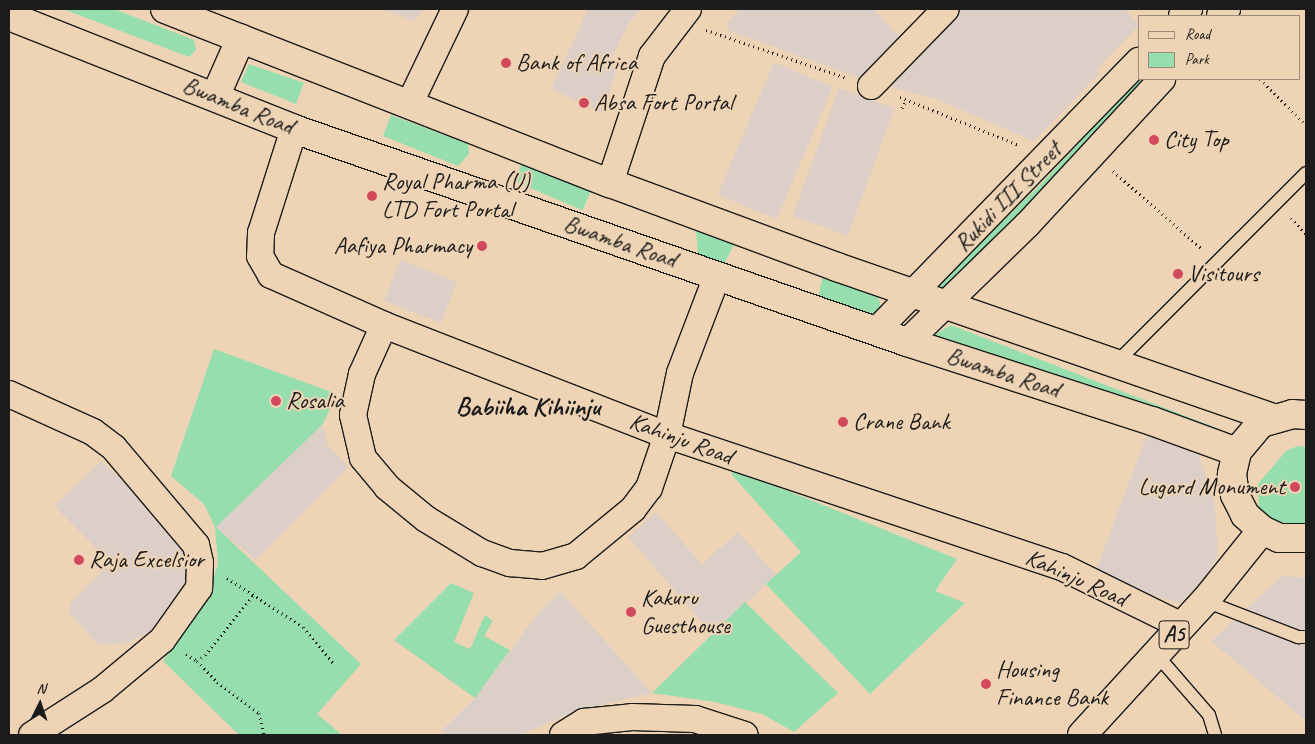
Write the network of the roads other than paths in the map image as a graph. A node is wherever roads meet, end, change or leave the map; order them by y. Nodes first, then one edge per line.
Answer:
1 (165, 9) edge
2 (454, 9) edge
3 (688, 9) edge
4 (946, 9) edge
5 (9, 16) edge
6 (240, 38) junction
7 (1138, 62) edge
8 (1161, 80) edge
9 (871, 86) dead end
10 (216, 97) junction
11 (409, 105) junction
12 (294, 129) junction
13 (1306, 173) edge
14 (610, 183) junction
15 (717, 276) junction
16 (915, 293) junction
17 (945, 304) junction
18 (384, 325) junction
19 (876, 331) junction
20 (907, 342) junction
21 (1117, 362) junction
22 (9, 394) edge
23 (1306, 415) edge
24 (1273, 418) junction
25 (667, 435) junction
26 (1237, 452) junction
27 (1262, 530) junction
28 (1306, 538) edge
29 (1205, 601) junction
30 (1182, 626) junction
31 (1306, 637) edge
32 (1156, 654) junction
33 (32, 735) edge
34 (563, 735) edge
35 (745, 735) edge
36 (1082, 735) edge
37 (1216, 735) edge

1 - 6 main road, Bwamba Road
2 - 11 street
3 - 14 street
4 - 9 street
5 - 10 main road, Bwamba Road
6 - 10 main road
6 - 11 main road, Bwamba Road
7 - 16 street, Rukidi III Street
8 - 17 street, Rukidi III Street
10 - 12 main road, Bwamba Road
11 - 14 main road, Bwamba Road
12 - 15 main road, Bwamba Road
12 - 18 street, Kahinju Road
13 - 21 lane
14 - 16 main road, Bwamba Road
15 - 19 main road, Bwamba Road
15 - 25 street
16 - 17 main road, Bwamba Road
16 - 19 street, Rukidi III Street
17 - 20 street, Rukidi III Street
17 - 21 main road, Bwamba Road
18 - 25 street, Kahinju Road
18 - 25 street
19 - 20 main road, Bwamba Road
20 - 26 main road, Bwamba Road
21 - 24 main road, Bwamba Road
22 - 33 street
23 - 24 main road
24 - 26 main road
25 - 30 street, Kahinju Road
26 - 27 main road
27 - 28 main road
27 - 29 main road, A5
29 - 30 main road, A5
29 - 31 lane
30 - 32 main road, A5
32 - 36 main road, A5
32 - 37 lane
34 - 35 street

